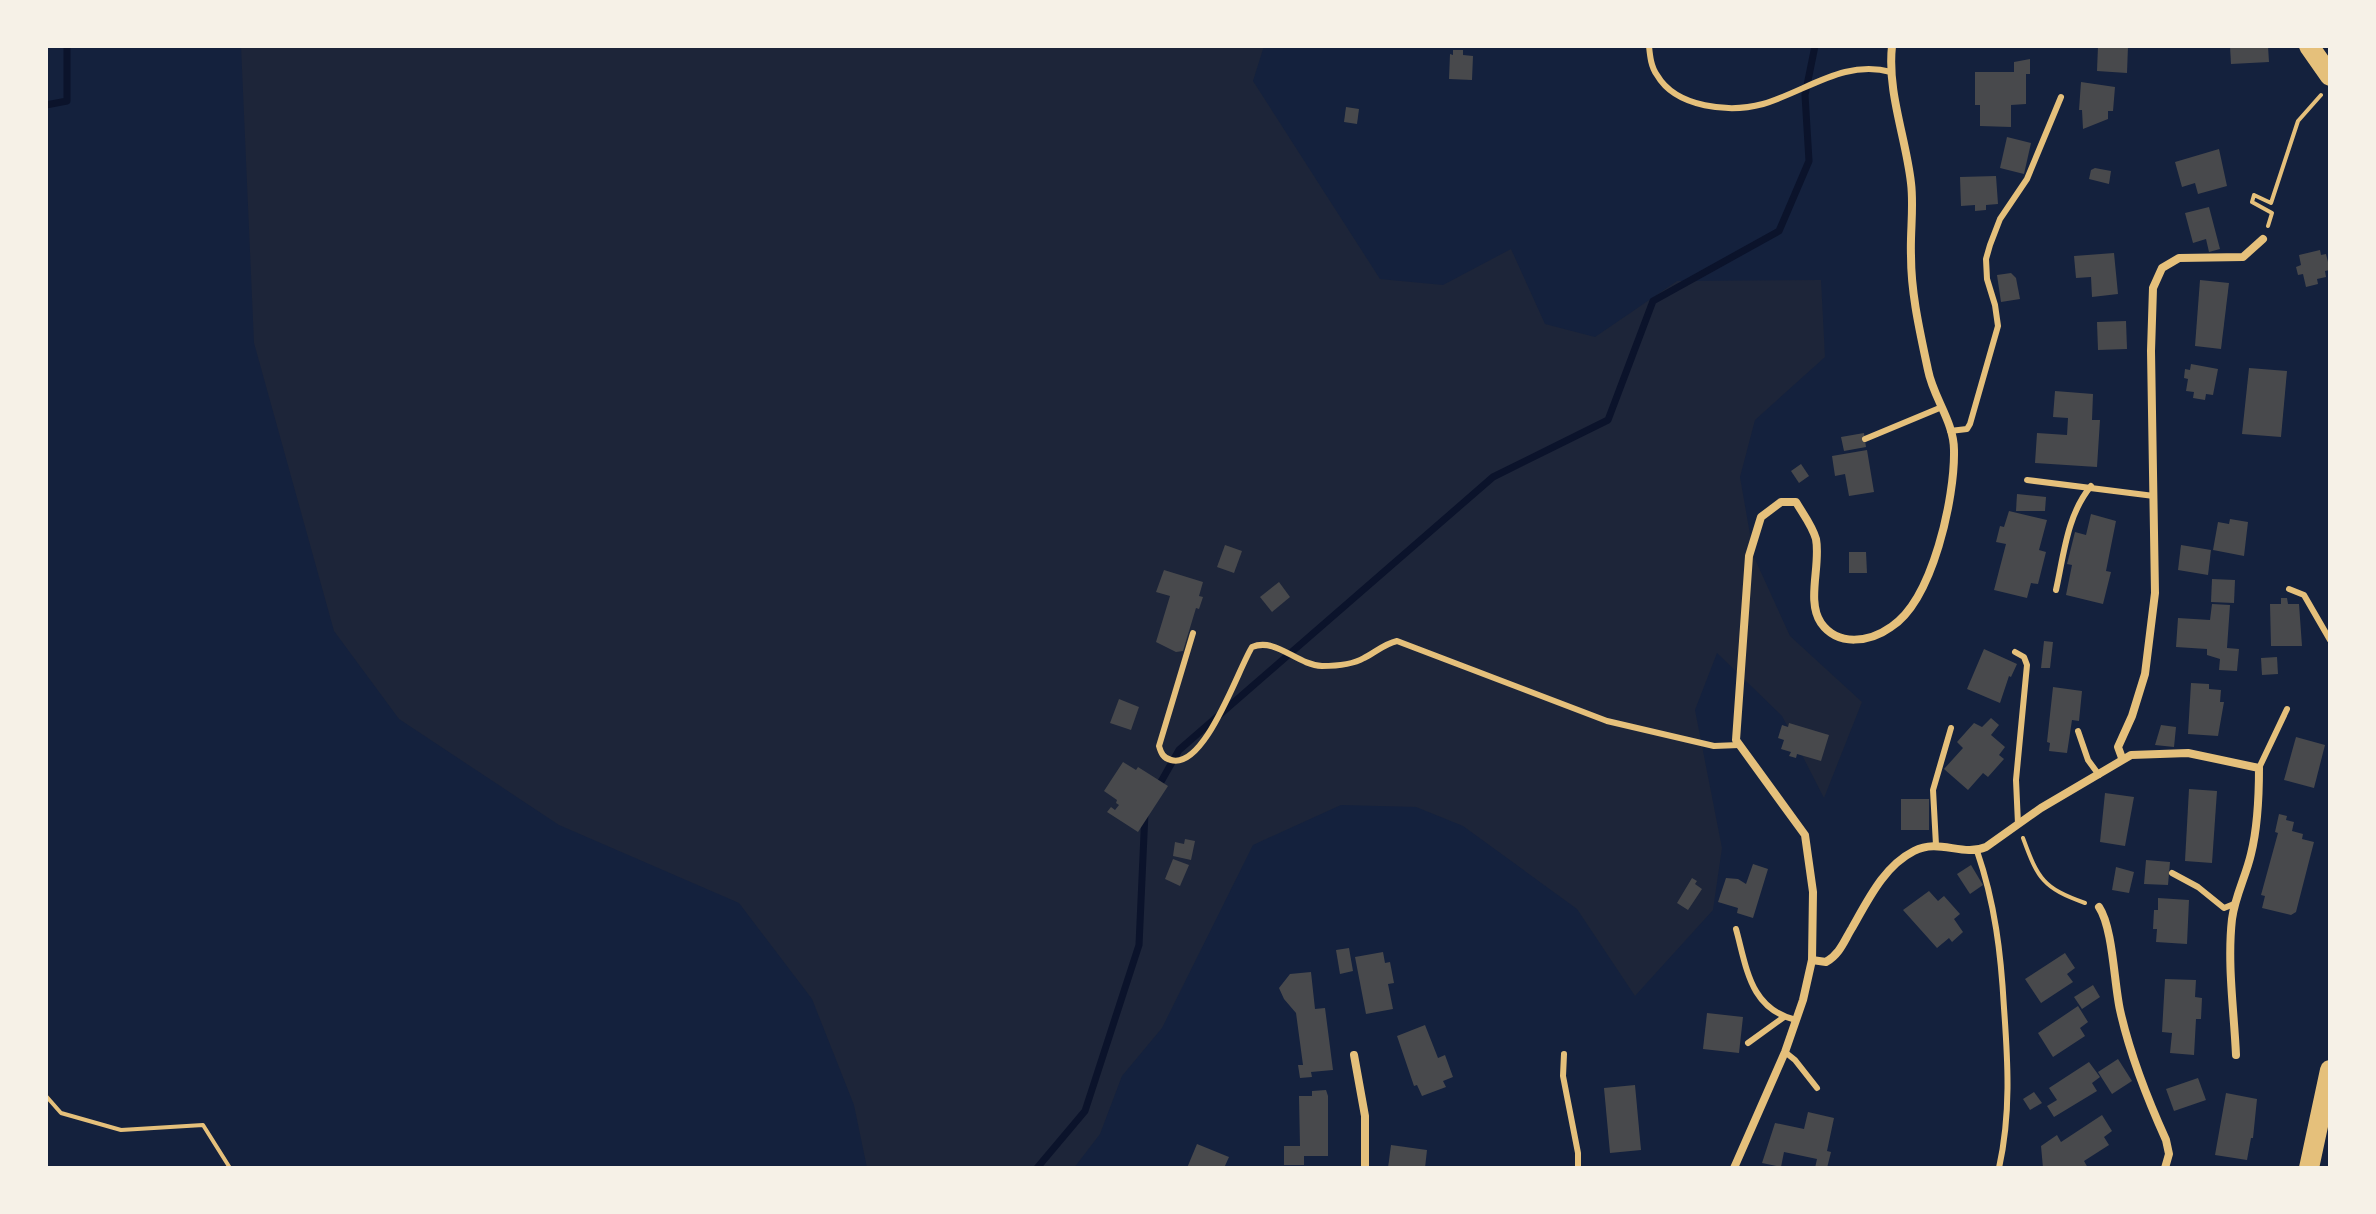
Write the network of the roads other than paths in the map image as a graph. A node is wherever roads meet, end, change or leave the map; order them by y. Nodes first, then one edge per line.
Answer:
1 (1649, 46) edge
2 (1892, 46) edge
3 (2309, 46) edge
4 (1891, 72) junction
5 (2327, 84) edge
6 (2061, 97) dead end
7 (2263, 239) road end
8 (1942, 407) junction
9 (1950, 431) junction
10 (1865, 439) dead end
11 (2027, 480) dead end
12 (2091, 486) junction
13 (2154, 496) junction
14 (2289, 589) dead end
15 (2056, 590) dead end
16 (1193, 633) dead end
17 (2330, 640) edge
18 (2015, 652) dead end
19 (2287, 709) dead end
20 (1951, 728) dead end
21 (2078, 731) dead end
22 (1739, 745) junction
23 (2122, 758) junction
24 (2259, 768) junction
25 (2099, 775) junction
26 (2018, 824) junction
27 (1936, 845) junction
28 (1977, 851) junction
29 (2172, 873) dead end
30 (2234, 904) junction
31 (2099, 907) road end
32 (1736, 929) dead end
33 (1812, 960) junction
34 (1784, 1017) junction
35 (1796, 1020) junction
36 (1748, 1043) dead end
37 (1785, 1052) junction
38 (1564, 1054) dead end
39 (1354, 1055) dead end
40 (2236, 1055) dead end
41 (2330, 1070) edge
42 (1817, 1088) dead end
43 (1365, 1168) edge
44 (1578, 1168) edge
45 (1734, 1168) edge
46 (1999, 1168) edge
47 (2165, 1168) edge
48 (2309, 1168) edge

1 - 4 lane
2 - 4 street
3 - 5 main road
4 - 8 street
6 - 9 lane
7 - 13 street
8 - 9 street
8 - 10 lane
9 - 22 street
11 - 12 lane
12 - 13 lane
12 - 15 lane
13 - 23 street
14 - 17 lane
16 - 22 lane
18 - 26 lane
19 - 24 lane
20 - 27 lane
21 - 25 lane
22 - 33 street
23 - 24 street
23 - 25 street
24 - 30 street
25 - 26 street
26 - 28 street
27 - 28 street
27 - 33 street
28 - 46 lane
29 - 30 lane
30 - 40 street
31 - 47 street
32 - 34 lane
33 - 35 street
34 - 35 lane
34 - 36 lane
35 - 37 street
37 - 42 lane
37 - 45 street
38 - 44 lane
39 - 43 street
41 - 48 main road

